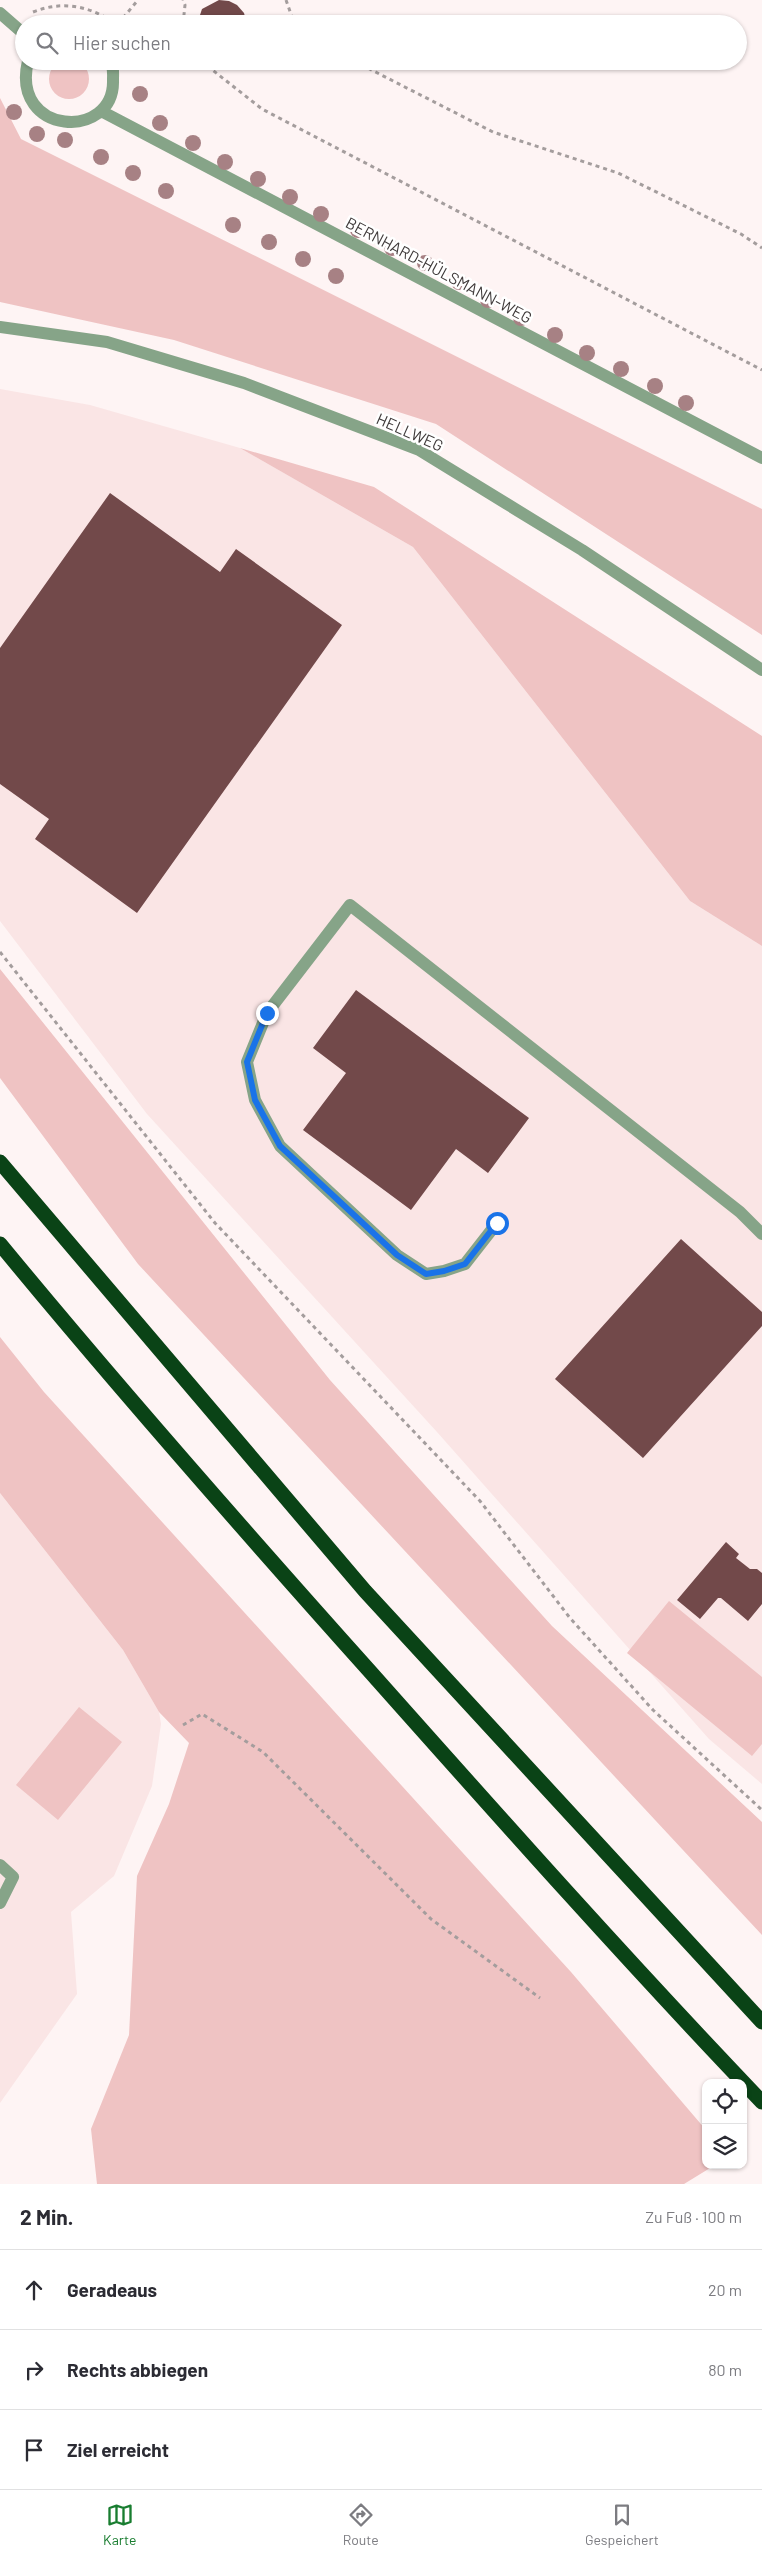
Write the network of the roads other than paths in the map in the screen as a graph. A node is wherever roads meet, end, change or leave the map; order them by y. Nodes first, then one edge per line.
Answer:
1 (0, 13) edge
2 (15, 26) edge
3 (26, 70) edge
4 (112, 70) edge
5 (101, 111) junction
6 (0, 327) edge
7 (762, 458) edge
8 (762, 670) edge
9 (0, 1162) edge
10 (497, 1223) dead end
11 (762, 1234) edge
12 (0, 1244) edge
13 (0, 1864) edge
14 (0, 1903) edge
15 (758, 2018) edge
16 (762, 2102) edge

1 - 2 street
3 - 5 street
4 - 5 street
5 - 7 street, BERNHARD-HÜLSMANN-WEG
6 - 8 street, HELLWEG
9 - 15 highway
10 - 11 street
12 - 16 highway
13 - 14 street

